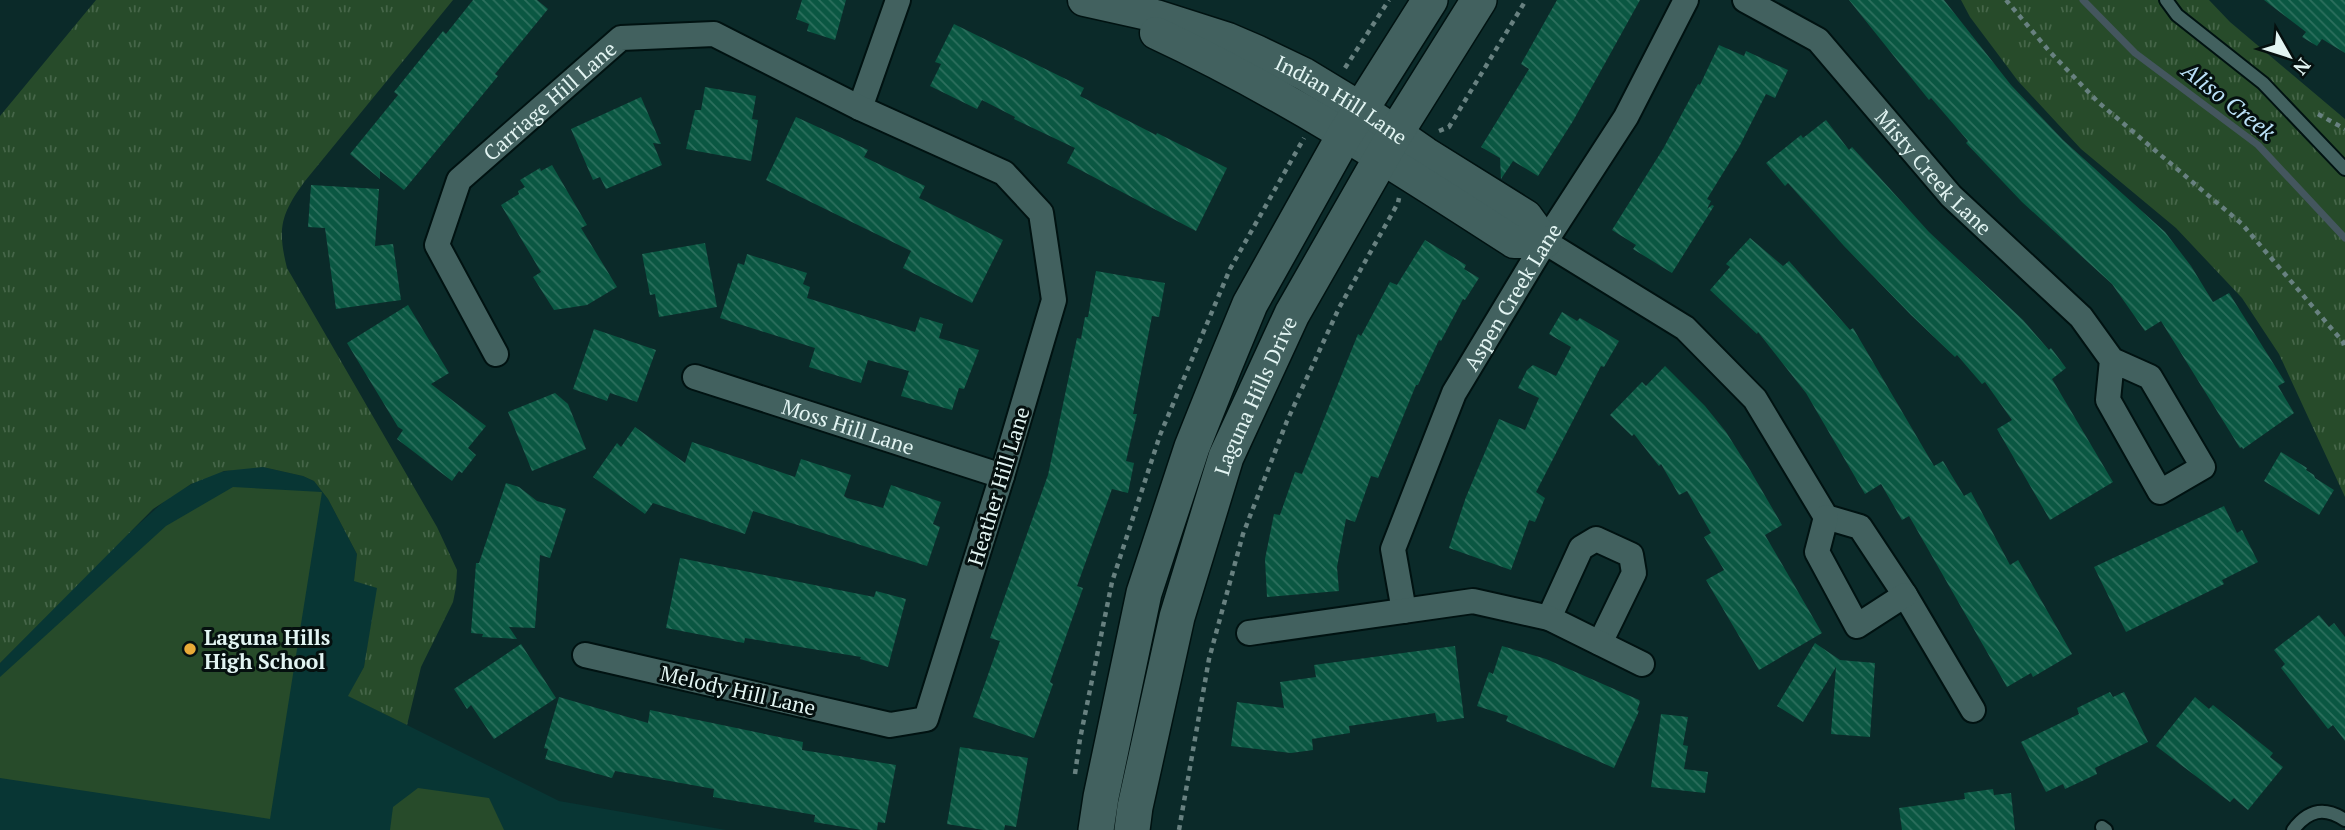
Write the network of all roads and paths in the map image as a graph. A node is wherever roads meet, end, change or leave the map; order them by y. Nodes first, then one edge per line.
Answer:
1 (898, 0) edge
2 (1389, 0) edge
3 (1430, 0) edge
4 (1479, 0) edge
5 (1526, 0) edge
6 (1686, 0) edge
7 (1745, 0) edge
8 (2006, 0) edge
9 (2166, 0) edge
10 (1092, 2) edge
11 (1346, 74) dead end
12 (860, 108) junction
13 (1352, 122) junction
14 (1438, 131) dead end
15 (1388, 146) junction
16 (2345, 169) edge
17 (1401, 190) dead end
18 (1041, 213) joint
19 (1545, 242) junction
20 (2345, 349) edge
21 (496, 354) dead end
22 (2112, 360) junction
23 (695, 377) dead end
24 (1002, 476) junction
25 (1826, 517) junction
26 (1906, 595) junction
27 (1404, 611) junction
28 (1549, 618) junction
29 (1249, 633) dead end
30 (1600, 643) junction
31 (585, 655) dead end
32 (1642, 664) dead end
33 (1973, 710) dead end
34 (890, 725) joint
35 (2345, 820) edge
36 (1096, 830) edge
37 (1132, 830) edge
38 (1179, 830) edge
39 (2293, 830) edge

1 - 12 street
2 - 11 path
3 - 13 main road, Laguna Hills Drive
4 - 15 main road, Laguna Hills Drive
5 - 14 path
6 - 19 street, Aspen Creek Lane
7 - 22 street, Misty Creek Lane
8 - 20 path
9 - 16 lane
10 - 13 street, Indian Hill Lane
12 - 18 street, Carriage Hill Lane
12 - 21 street, Carriage Hill Lane
13 - 15 street, Indian Hill Lane
13 - 36 main road, Laguna Hills Drive
15 - 19 street, Indian Hill Lane
15 - 37 main road, Laguna Hills Drive
17 - 38 path
18 - 24 street, Heather Hill Lane
19 - 25 street, Indian Hill Lane
19 - 27 street, Aspen Creek Lane
22 - 22 street
23 - 24 street, Moss Hill Lane
24 - 34 street, Heather Hill Lane
25 - 26 street
25 - 26 street
26 - 33 street
27 - 28 street
27 - 29 street
28 - 30 street
28 - 30 street
30 - 32 street
31 - 34 street, Melody Hill Lane
35 - 39 lane

